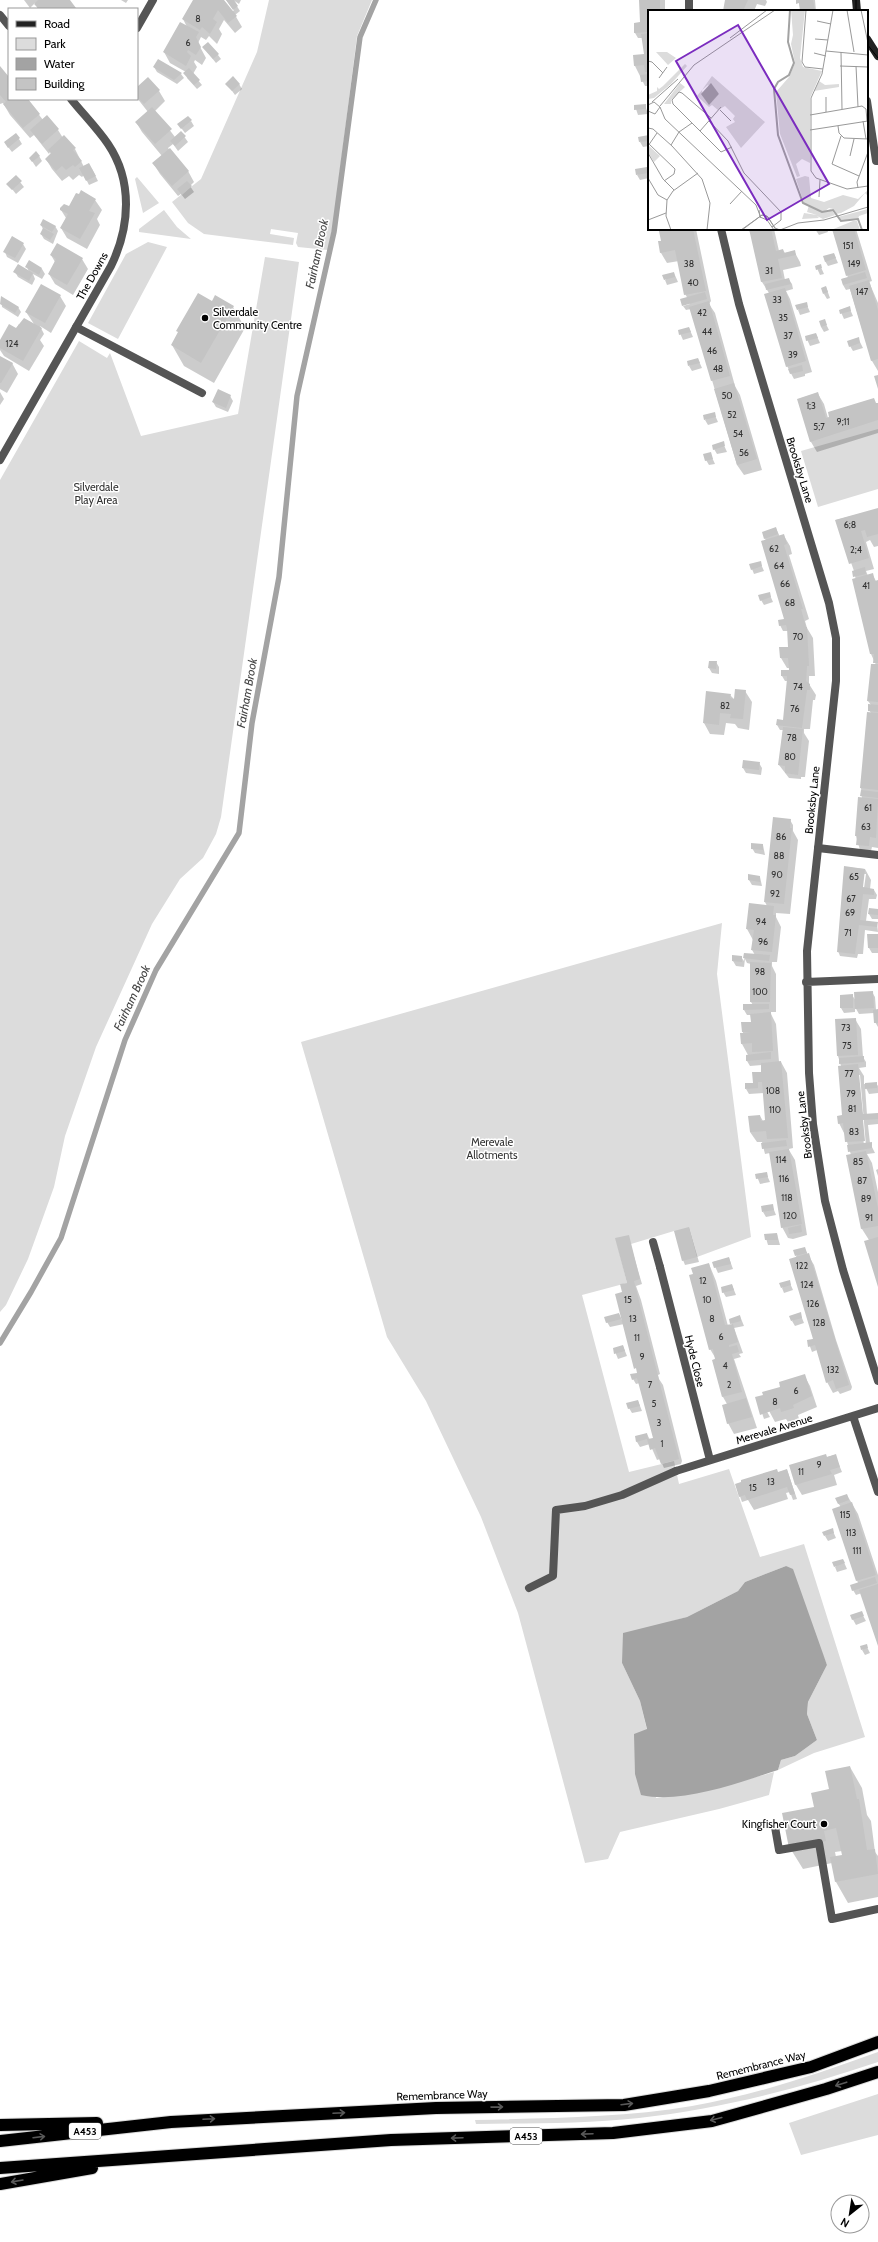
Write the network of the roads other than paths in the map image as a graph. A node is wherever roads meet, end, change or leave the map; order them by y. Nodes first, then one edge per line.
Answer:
1 (153, 0) edge
2 (856, 0) edge
3 (857, 10) edge
4 (0, 15) edge
5 (8, 25) edge
6 (138, 26) edge
7 (868, 41) edge
8 (878, 56) edge
9 (74, 100) edge
10 (868, 108) edge
11 (878, 161) edge
12 (721, 230) edge
13 (76, 327) junction
14 (202, 393) dead end
15 (0, 460) edge
16 (818, 848) junction
17 (878, 855) edge
18 (878, 979) edge
19 (806, 982) junction
20 (653, 1242) dead end
21 (878, 1381) edge
22 (878, 1408) edge
23 (853, 1416) junction
24 (710, 1460) junction
25 (878, 1492) edge
26 (529, 1588) dead end
27 (775, 1827) dead end
28 (878, 1909) edge
29 (878, 2042) edge
30 (878, 2072) edge
31 (170, 2122) junction
32 (0, 2125) edge
33 (0, 2141) edge
34 (166, 2156) junction
35 (0, 2168) edge
36 (0, 2184) edge

1 - 6 street
2 - 3 street
4 - 5 street
7 - 8 street
9 - 13 street, The Downs
10 - 11 street
12 - 16 street, Brooksby Lane
13 - 14 street
13 - 15 street, The Downs
16 - 17 street
16 - 19 street, Brooksby Lane
18 - 19 street
19 - 21 street, Brooksby Lane
20 - 24 street, Hyde Close
22 - 23 street, Merevale Avenue
23 - 24 street, Merevale Avenue
23 - 25 street
24 - 26 street, Merevale Avenue
27 - 28 street
31 -> 29 highway, Remembrance Way / A453
30 -> 34 highway, A453
31 - 32 highway
33 -> 31 highway, Remembrance Way / A453
34 - 35 highway, A453
34 -> 36 highway

